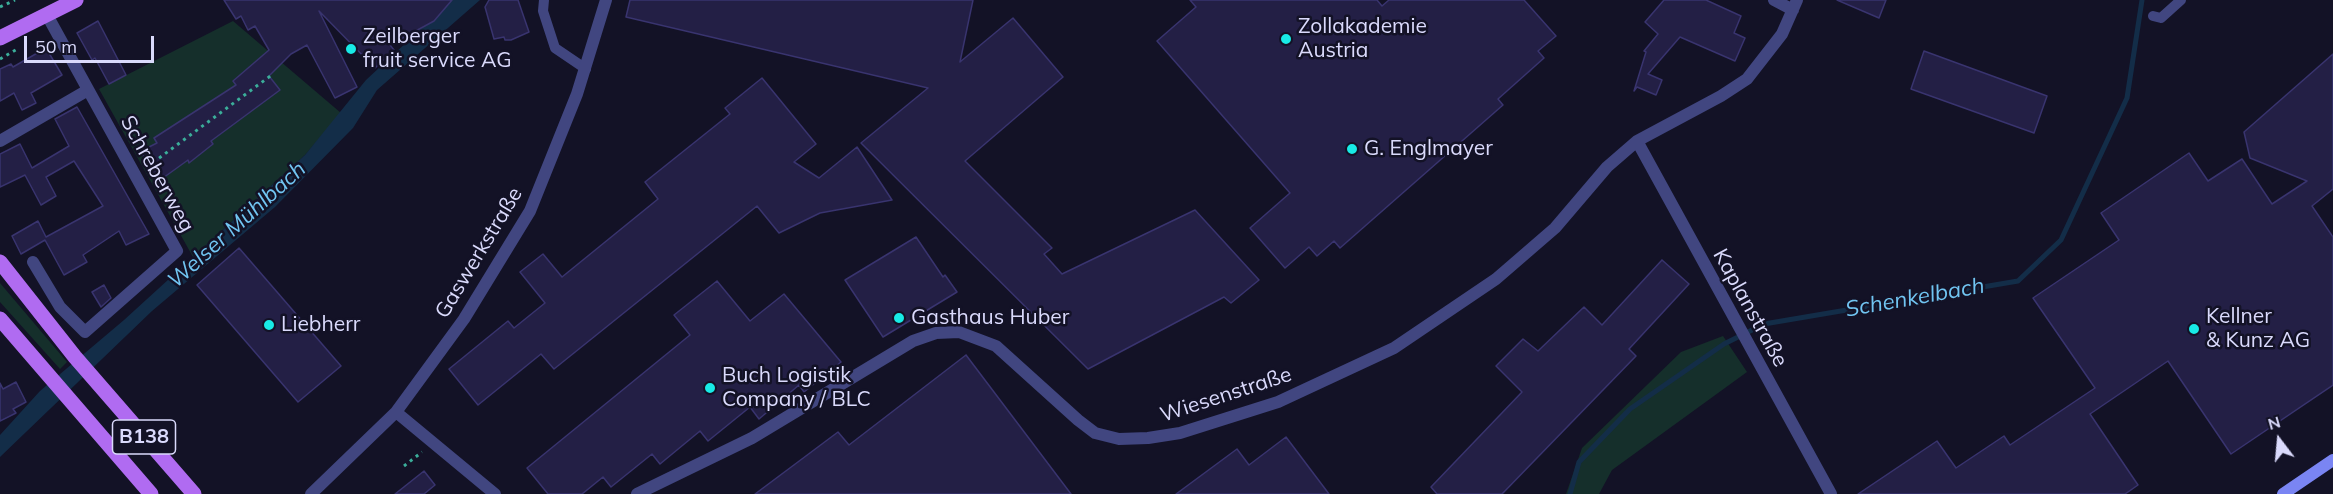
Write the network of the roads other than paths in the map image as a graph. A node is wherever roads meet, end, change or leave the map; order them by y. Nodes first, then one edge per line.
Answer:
1 (76, 0) edge
2 (544, 0) edge
3 (606, 0) edge
4 (1774, 0) edge
5 (2181, 0) edge
6 (1795, 5) edge
7 (47, 15) junction
8 (2152, 16) dead end
9 (0, 38) edge
10 (586, 69) junction
11 (88, 90) junction
12 (0, 141) edge
13 (1637, 141) junction
14 (0, 262) edge
15 (33, 262) dead end
16 (0, 319) edge
17 (396, 412) junction
18 (2333, 460) edge
19 (151, 494) edge
20 (194, 494) edge
21 (311, 494) edge
22 (495, 494) edge
23 (637, 494) edge
24 (1831, 494) edge
25 (2283, 494) edge

1 - 7 main road
2 - 10 lane
3 - 10 street, Gaswerkstraße
4 - 6 street
5 - 8 lane
6 - 13 street, Wiesenstraße
7 - 9 main road
7 - 11 street, Schreberweg
10 - 17 street, Gaswerkstraße
11 - 12 street
11 - 15 street, Schreberweg
13 - 23 street, Wiesenstraße
13 - 24 street, Kaplanstraße
14 - 20 main road, B138
16 - 19 main road, B138
17 - 21 street
17 - 22 street
18 - 25 main road

